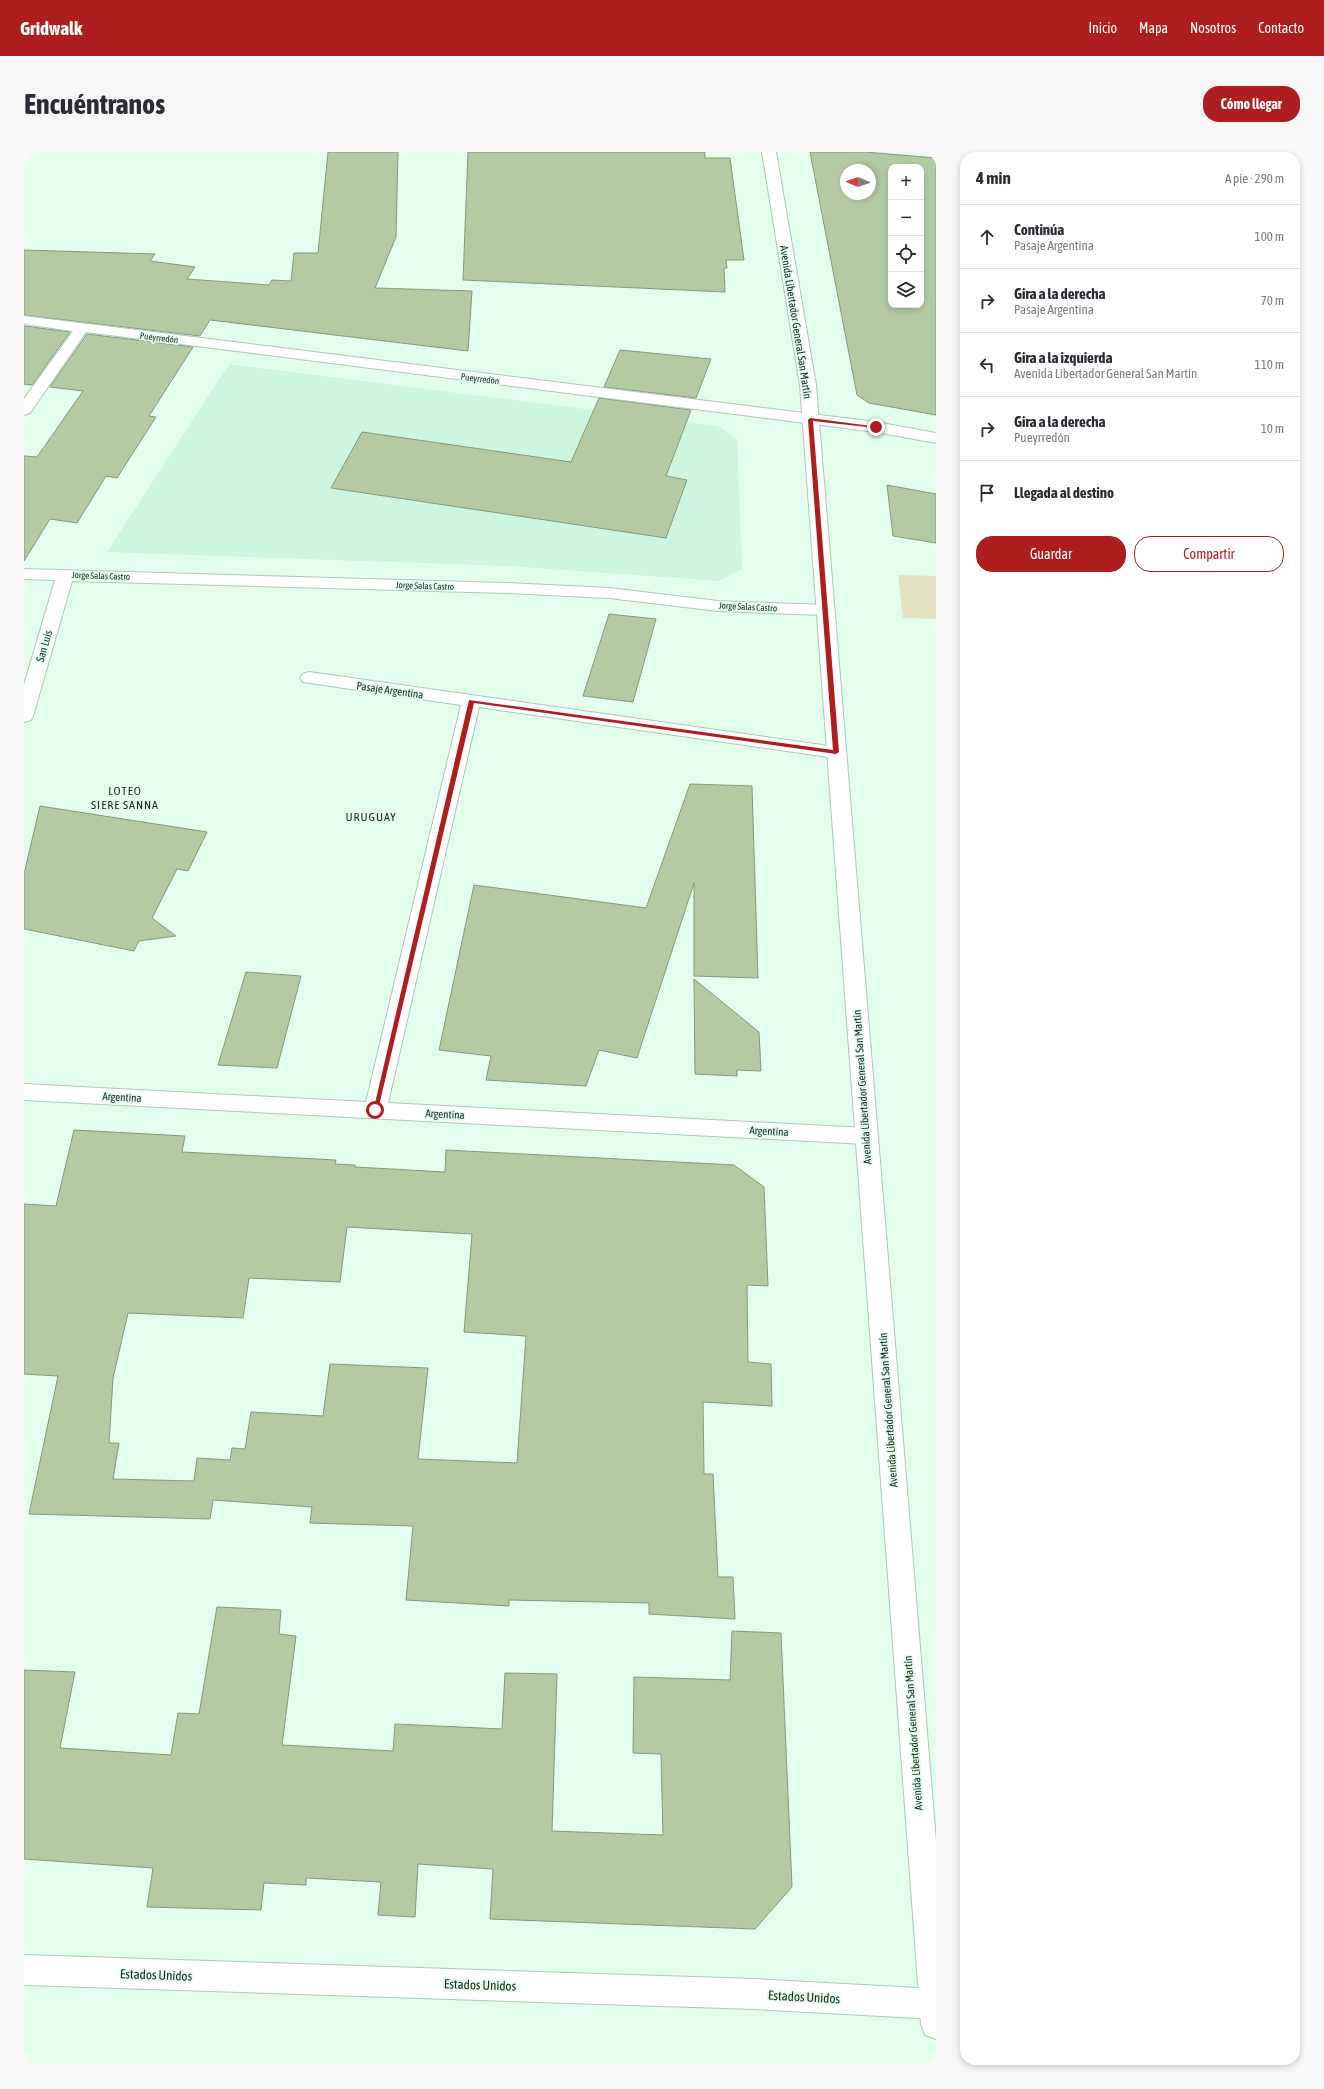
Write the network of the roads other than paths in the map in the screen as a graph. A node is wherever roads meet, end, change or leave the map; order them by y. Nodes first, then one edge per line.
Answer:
1 (769, 152) edge
2 (24, 320) edge
3 (82, 328) junction
4 (24, 410) edge
5 (810, 420) junction
6 (936, 438) edge
7 (24, 574) edge
8 (65, 575) junction
9 (825, 610) junction
10 (309, 678) dead end
11 (471, 701) junction
12 (24, 716) edge
13 (836, 752) junction
14 (24, 1092) edge
15 (375, 1110) junction
16 (866, 1136) junction
17 (24, 1970) edge
18 (936, 2011) edge

1 - 5 street, Avenida Libertador General San Martín
2 - 3 street, Pueyrredón
3 - 4 street
3 - 5 street, Pueyrredón
5 - 6 street, Pueyrredón
5 - 9 street, Avenida Libertador General San Martín
7 - 8 street, Jorge Salas Castro
8 - 9 street, Jorge Salas Castro
8 - 12 street, San Luis
9 - 13 street, Avenida Libertador General San Martín
10 - 11 street, Pasaje Argentina
11 - 13 street, Pasaje Argentina
11 - 15 street
13 - 16 street, Avenida Libertador General San Martín
14 - 15 street, Argentina
15 - 16 street, Argentina
16 - 18 street, Avenida Libertador General San Martín
17 - 18 street, Estados Unidos

